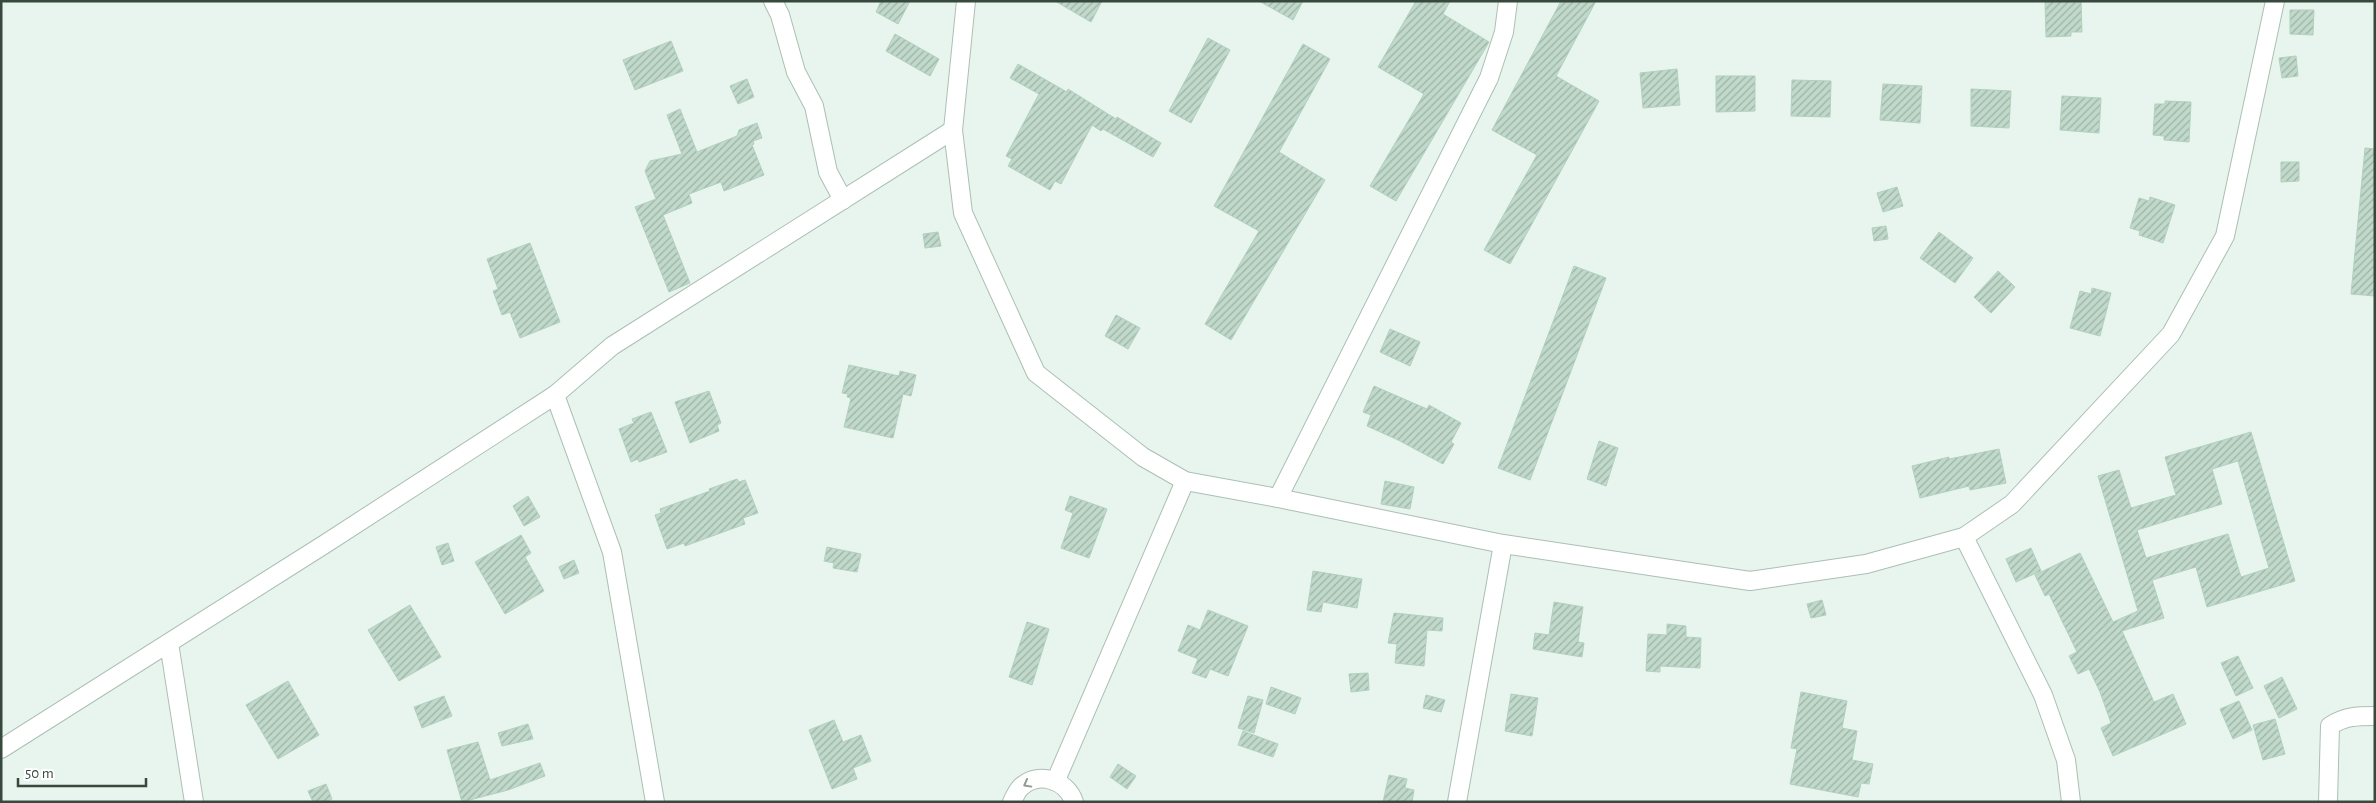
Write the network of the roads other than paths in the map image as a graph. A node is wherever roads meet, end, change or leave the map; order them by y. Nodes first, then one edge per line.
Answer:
1 (773, 1) edge
2 (966, 1) edge
3 (1508, 1) edge
4 (2275, 1) edge
5 (953, 130) junction
6 (843, 200) junction
7 (555, 395) junction
8 (1185, 481) junction
9 (1278, 498) junction
10 (1964, 537) junction
11 (1503, 544) junction
12 (169, 643) junction
13 (2375, 716) edge
14 (1, 750) edge
15 (1056, 780) junction
16 (194, 802) edge
17 (655, 802) edge
18 (1012, 802) edge
19 (1074, 802) edge
20 (1458, 802) edge
21 (2071, 802) edge
22 (2328, 802) edge

1 - 6 street
2 - 5 street
3 - 9 street
4 - 10 street
5 - 6 street
5 - 8 street
6 - 7 street
7 - 12 street
7 - 17 street
8 - 9 street
8 - 15 street
9 - 11 street
10 - 11 street
10 - 21 street
11 - 20 street
12 - 14 street
12 - 16 street
13 - 22 street
15 -> 18 street
15 - 19 street

